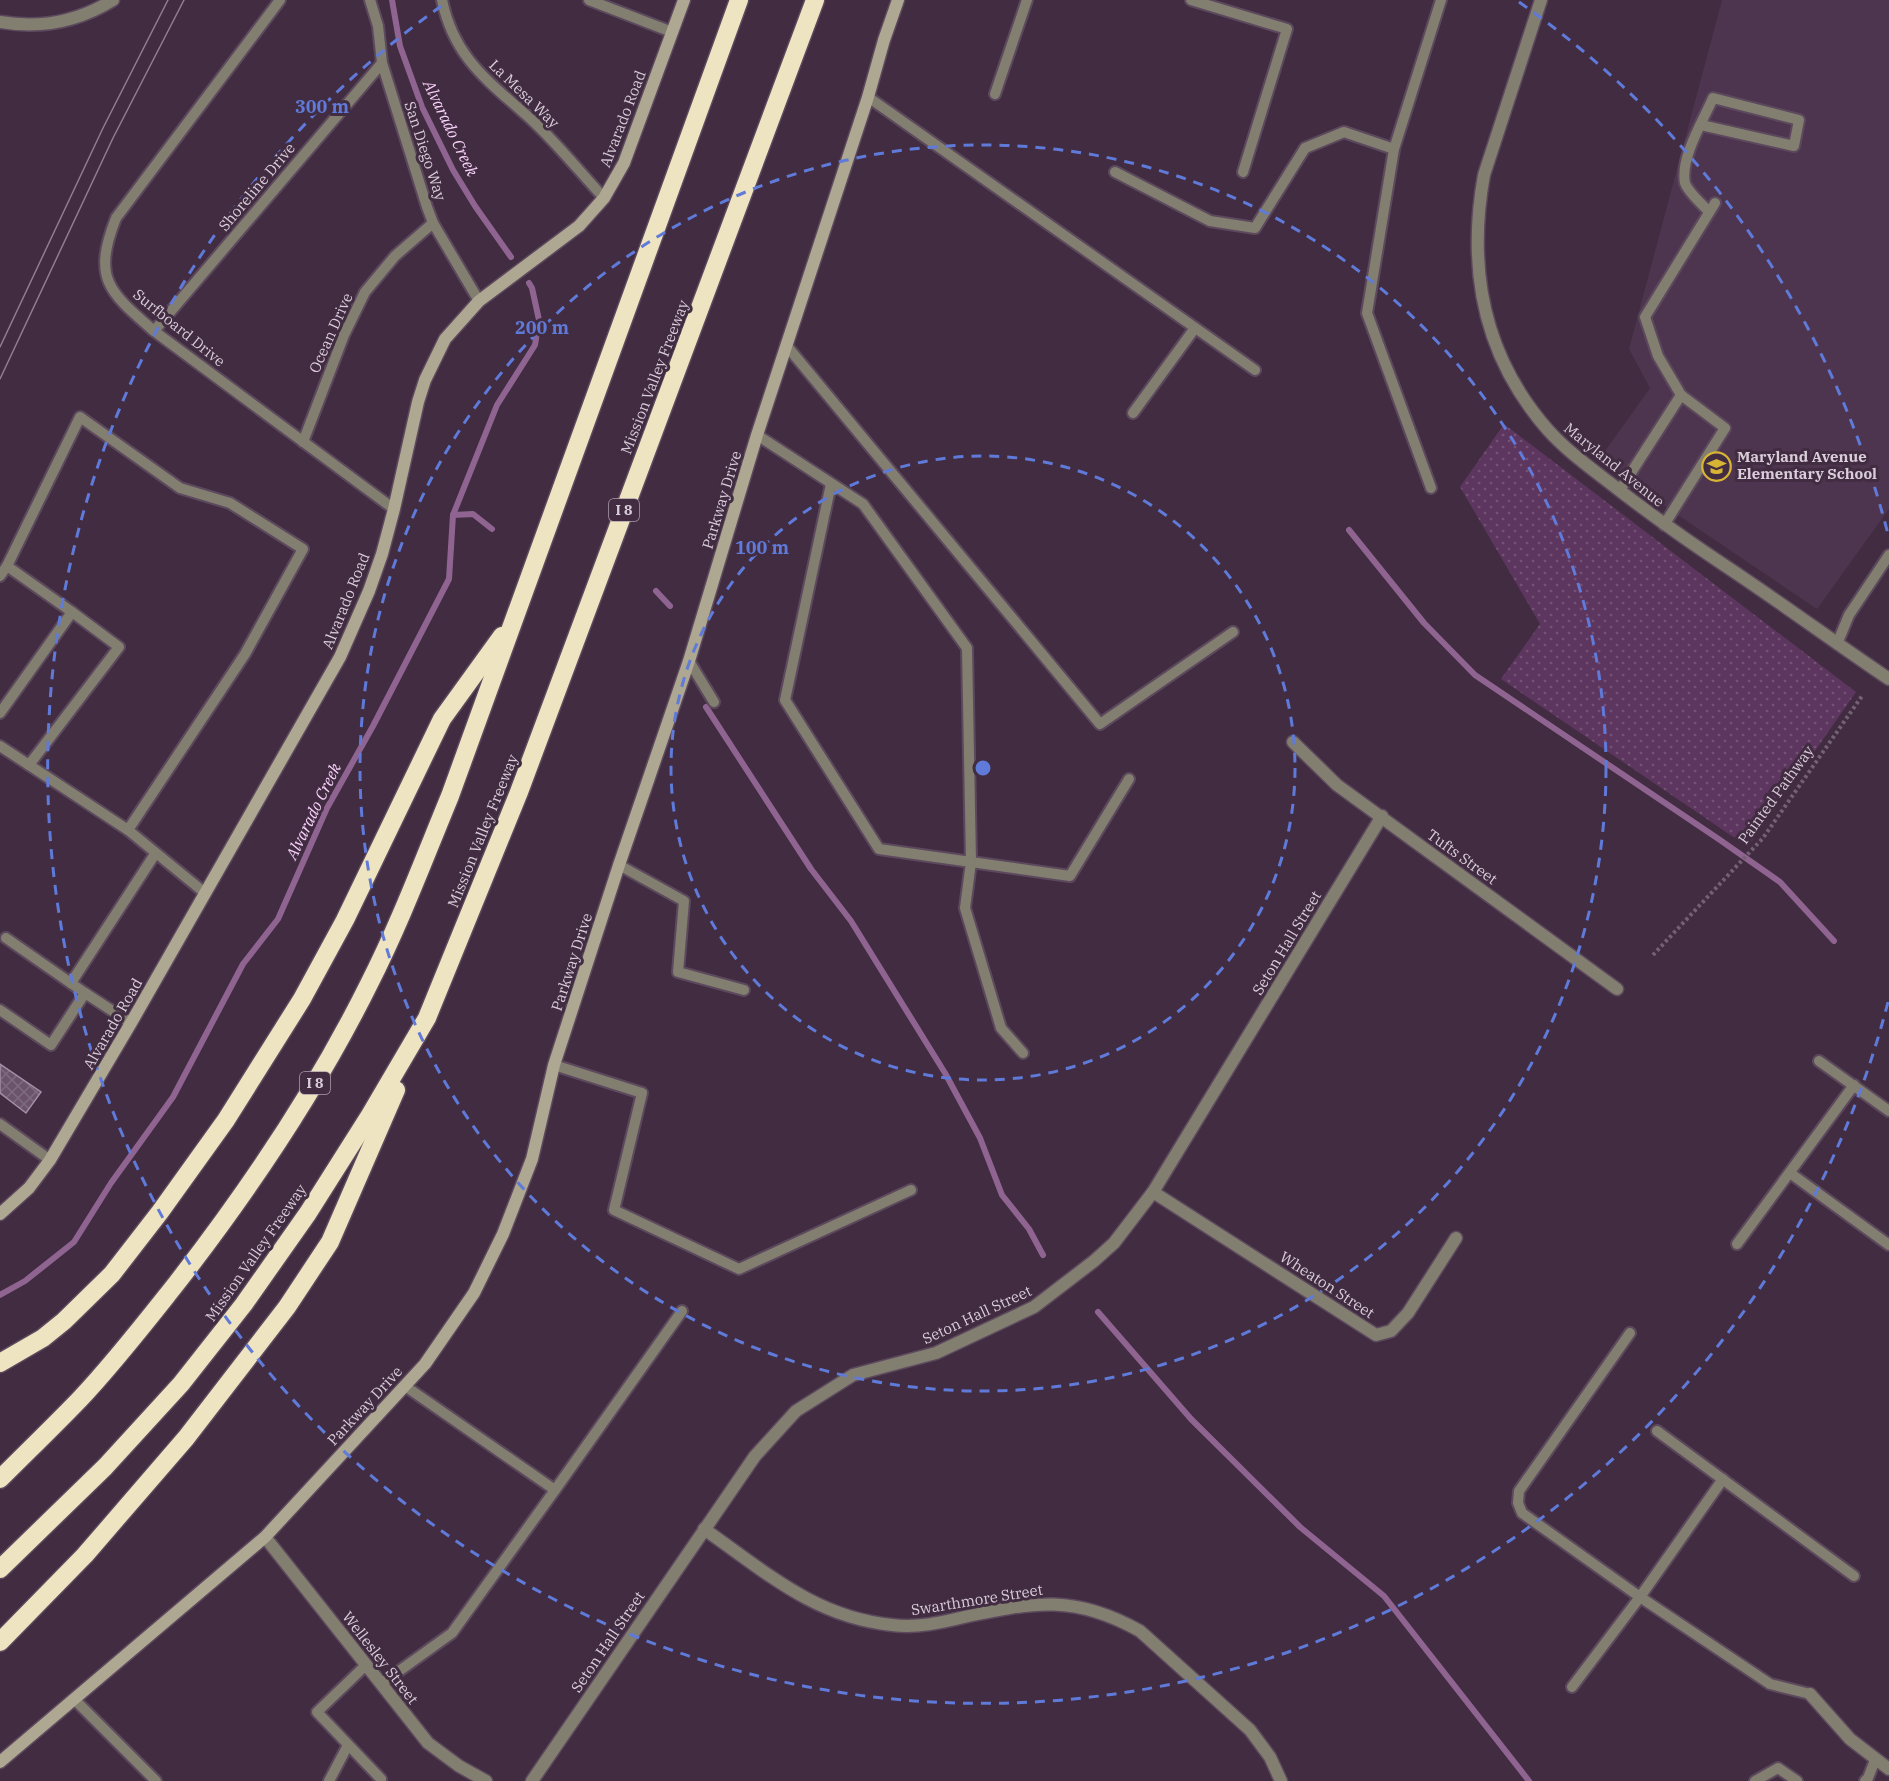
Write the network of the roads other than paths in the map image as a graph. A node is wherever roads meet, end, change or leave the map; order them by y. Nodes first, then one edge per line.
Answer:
1 (113, 0) edge
2 (280, 0) edge
3 (370, 0) edge
4 (442, 0) edge
5 (589, 0) edge
6 (684, 0) edge
7 (739, 0) edge
8 (815, 0) edge
9 (898, 0) edge
10 (1027, 0) edge
11 (1191, 0) edge
12 (1442, 0) edge
13 (1541, 0) edge
14 (0, 22) edge
15 (672, 32) junction
16 (382, 63) junction
17 (995, 94) dead end
18 (868, 97) junction
19 (1701, 125) junction
20 (1394, 149) junction
21 (1115, 172) dead end
22 (1243, 172) dead end
23 (604, 198) junction
24 (433, 223) junction
25 (479, 301) junction
26 (1195, 328) junction
27 (154, 331) junction
28 (786, 345) junction
29 (1255, 370) dead end
30 (1681, 395) junction
31 (1133, 413) dead end
32 (757, 435) junction
33 (303, 442) junction
34 (831, 484) junction
35 (1431, 489) dead end
36 (1620, 490) junction
37 (394, 509) junction
38 (1664, 525) junction
39 (1887, 560) edge
40 (7, 566) junction
41 (0, 576) edge
42 (72, 612) junction
43 (515, 618) junction
44 (1233, 632) dead end
45 (1837, 644) junction
46 (689, 661) junction
47 (1889, 679) edge
48 (714, 702) dead end
49 (0, 713) edge
50 (1293, 742) dead end
51 (0, 746) edge
52 (29, 765) junction
53 (1129, 779) dead end
54 (1382, 816) junction
55 (128, 830) junction
56 (155, 854) junction
57 (971, 862) junction
58 (619, 865) junction
59 (205, 893) junction
60 (2, 940) edge
61 (71, 982) junction
62 (1617, 989) dead end
63 (744, 990) dead end
64 (85, 993) junction
65 (0, 1010) edge
66 (427, 1018) junction
67 (131, 1023) junction
68 (1023, 1053) dead end
69 (1819, 1061) dead end
70 (554, 1065) junction
71 (1854, 1085) junction
72 (1889, 1111) edge
73 (0, 1124) edge
74 (50, 1160) junction
75 (1790, 1173) junction
76 (911, 1190) dead end
77 (1153, 1192) junction
78 (0, 1214) edge
79 (1456, 1238) dead end
80 (1737, 1244) dead end
81 (1889, 1245) edge
82 (682, 1311) dead end
83 (1630, 1332) dead end
84 (0, 1363) edge
85 (405, 1386) junction
86 (1658, 1431) dead end
87 (0, 1479) edge
88 (1723, 1479) junction
89 (555, 1490) junction
90 (704, 1529) junction
91 (265, 1537) junction
92 (0, 1569) edge
93 (1854, 1576) dead end
94 (1640, 1597) junction
95 (0, 1642) edge
96 (366, 1665) junction
97 (381, 1684) junction
98 (1572, 1687) dead end
99 (1810, 1694) joint
100 (74, 1699) junction
101 (348, 1745) junction
102 (1875, 1760) junction
103 (0, 1762) edge
104 (1889, 1769) edge
105 (156, 1781) edge
106 (329, 1781) edge
107 (380, 1781) edge
108 (486, 1781) edge
109 (532, 1781) edge
110 (1281, 1781) edge
111 (1755, 1781) edge
112 (1797, 1781) edge
113 (1865, 1781) edge

1 - 14 street
2 - 27 lane, Surfboard Drive
3 - 16 lane, San Diego Way
4 - 23 lane, La Mesa Way
5 - 15 lane
6 - 15 street, Alvarado Road
7 - 43 highway, I 8
8 - 66 highway, Mission Valley Freeway / I 8
9 - 18 street, Parkway Drive
10 - 17 lane
11 - 22 lane
12 - 20 lane
13 - 36 street, Maryland Avenue
15 - 23 street, Alvarado Road
16 - 24 lane, San Diego Way
16 - 27 lane, Shoreline Drive
18 - 26 lane
18 - 28 street, Parkway Drive
19 - 19 lane
19 - 30 lane
20 - 21 lane
20 - 35 lane
23 - 25 street, Alvarado Road
24 - 25 lane, San Diego Way
24 - 33 lane, Ocean Drive
25 - 37 street, Alvarado Road
26 - 29 lane
26 - 31 lane
27 - 33 lane, Surfboard Drive
28 - 32 street, Parkway Drive
28 - 44 lane
30 - 36 lane
30 - 38 lane
32 - 34 lane
32 - 46 street, Parkway Drive
33 - 37 lane, Surfboard Drive
34 - 57 lane
34 - 57 lane
36 - 38 street, Maryland Avenue
37 - 59 street, Alvarado Road
38 - 45 street, Maryland Avenue
39 - 45 lane
40 - 41 lane
40 - 42 lane
40 - 55 lane
42 - 49 lane
42 - 52 lane
43 - 84 highway
43 - 87 highway, I 8
45 - 47 street, Maryland Avenue
46 - 48 lane
46 - 58 street, Parkway Drive
50 - 54 street, Tufts Street
51 - 52 lane
52 - 55 lane
53 - 57 lane
54 - 62 street, Tufts Street
54 - 77 street, Seton Hall Street
55 - 56 lane
56 - 59 lane
56 - 61 lane
57 - 68 lane
58 - 63 lane
58 - 70 street, Parkway Drive
59 - 67 street, Alvarado Road
60 - 61 lane
61 - 64 lane
64 - 65 lane
64 - 67 lane
66 - 92 highway, Mission Valley Freeway / I 8
66 - 95 highway
67 - 74 street, Alvarado Road
69 - 71 lane
70 - 76 lane
70 - 85 street, Parkway Drive
71 - 72 lane
71 - 75 lane
73 - 74 lane
74 - 78 street, Alvarado Road
75 - 80 lane
75 - 81 lane
77 - 79 street, Wheaton Street
77 - 90 street, Seton Hall Street
82 - 89 lane
83 - 94 lane
85 - 89 lane
85 - 91 street, Parkway Drive
86 - 88 lane
88 - 93 lane
88 - 94 lane
89 - 97 lane
90 - 109 street, Seton Hall Street
90 - 110 street, Swarthmore Street
91 - 96 street, Wellesley Street
91 - 100 street, Parkway Drive
94 - 98 lane
94 - 99 lane
96 - 97 street, Wellesley Street
96 - 101 lane
97 - 108 street, Wellesley Street
99 - 102 street
100 - 103 street, Parkway Drive
100 - 105 lane
101 - 106 lane
101 - 107 lane
102 - 104 street
102 - 113 lane
111 - 112 lane

